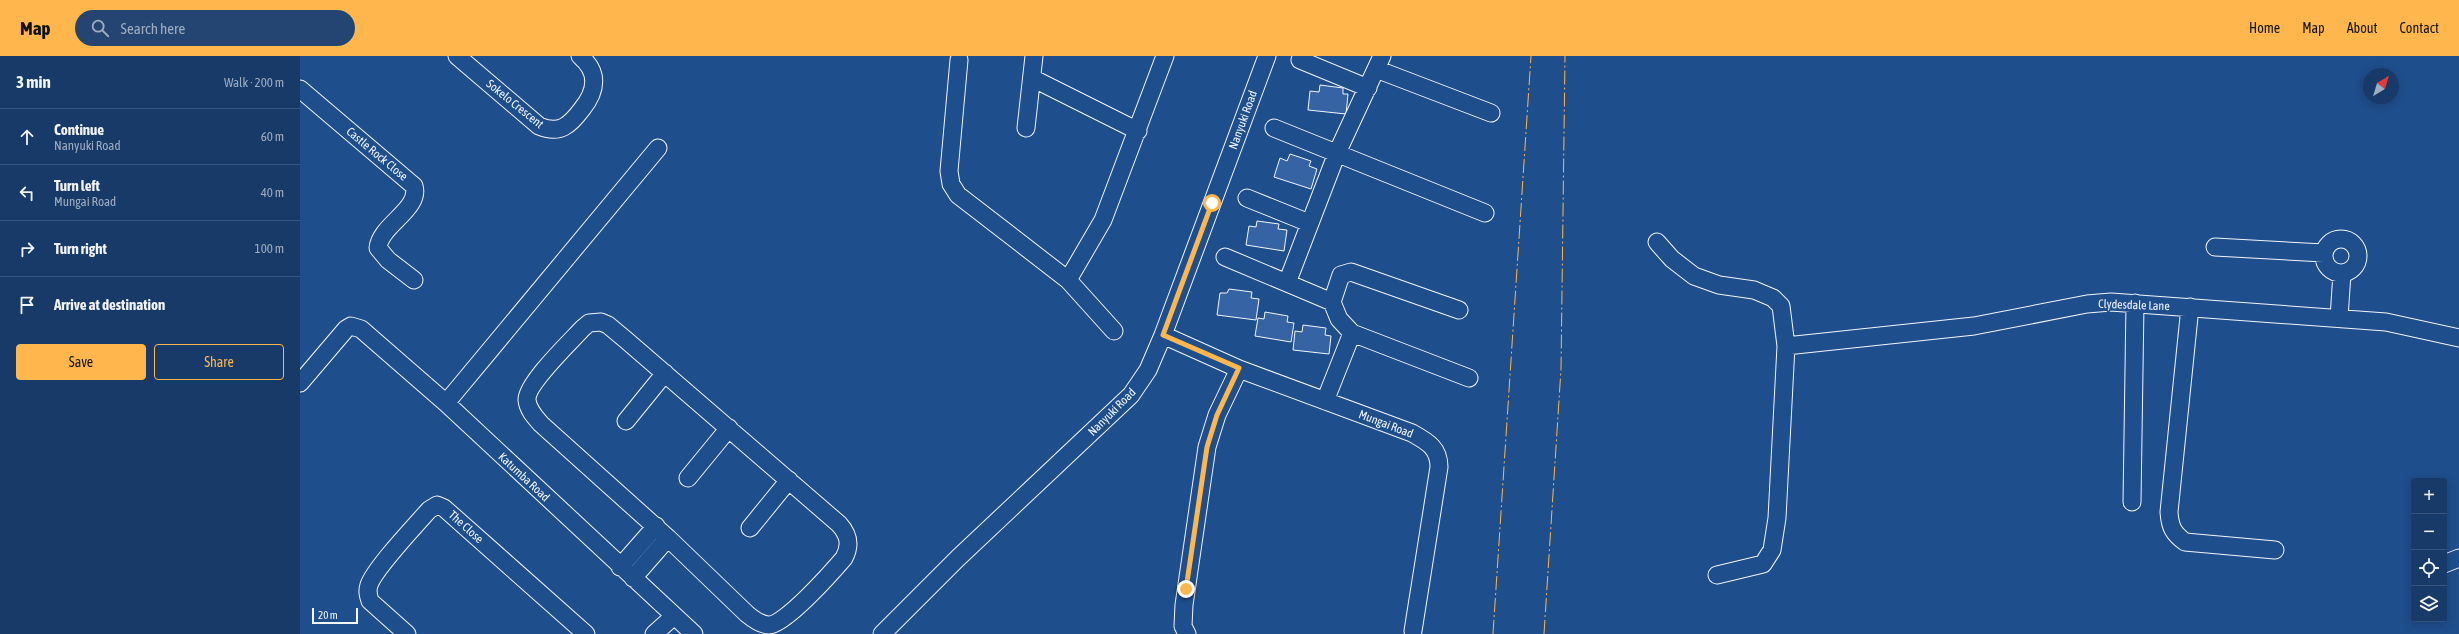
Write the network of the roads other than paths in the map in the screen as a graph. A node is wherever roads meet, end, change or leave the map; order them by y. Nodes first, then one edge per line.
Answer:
1 (457, 56) edge
2 (580, 56) edge
3 (1034, 56) edge
4 (1165, 56) edge
5 (1267, 56) edge
6 (959, 60) dead end
7 (1300, 60) dead end
8 (1379, 62) edge
9 (1032, 78) junction
10 (1368, 88) junction
11 (300, 89) edge
12 (1491, 113) dead end
13 (1026, 128) dead end
14 (1274, 128) dead end
15 (1138, 131) junction
16 (658, 148) dead end
17 (1337, 154) junction
18 (1247, 198) dead end
19 (1484, 213) dead end
20 (1309, 222) junction
21 (1658, 242) dead end
22 (2215, 247) dead end
23 (2324, 253) junction
24 (1225, 257) dead end
25 (2342, 273) junction
26 (414, 280) dead end
27 (1068, 280) junction
28 (1287, 283) junction
29 (1332, 302) junction
30 (2135, 303) junction
31 (2190, 307) junction
32 (1459, 310) dead end
33 (2339, 318) junction
34 (1114, 332) dead end
35 (1352, 333) junction
36 (1163, 335) junction
37 (2459, 338) edge
38 (1786, 346) junction
39 (1239, 368) junction
40 (665, 373) junction
41 (1469, 378) dead end
42 (300, 384) edge
43 (1325, 401) junction
44 (446, 403) junction
45 (626, 421) dead end
46 (729, 428) junction
47 (688, 478) dead end
48 (789, 480) junction
49 (2132, 502) dead end
50 (750, 528) dead end
51 (662, 532) junction
52 (2275, 550) dead end
53 (2459, 558) edge
54 (2447, 563) edge
55 (620, 567) junction
56 (1717, 575) dead end
57 (633, 578) junction
58 (674, 616) junction
59 (1413, 631) dead end
60 (407, 634) edge
61 (586, 634) edge
62 (654, 634) edge
63 (694, 634) edge
64 (882, 634) edge
65 (1187, 634) edge

1 - 2 street, Sokelo Crescent
3 - 9 street
4 - 15 street
5 - 36 street, Nanyuki Road
6 - 27 street
7 - 10 street
8 - 10 street
8 - 12 street
9 - 13 street
9 - 15 street
10 - 17 street
11 - 26 street, Castle Rock Close
14 - 17 street
15 - 27 street
16 - 44 street
17 - 19 street
17 - 20 street
18 - 20 street
20 - 28 street
21 - 38 street
22 - 23 street
23 - 25 street
23 - 25 street
24 - 28 street
25 - 33 street
27 - 34 street
28 - 29 street
29 - 32 street
29 - 35 street
30 - 31 street, Clydesdale Lane
30 - 38 street, Clydesdale Lane
30 - 49 street
31 - 33 street, Clydesdale Lane
31 - 52 street
33 - 37 street, Clydesdale Lane
35 - 41 street
35 - 43 street
36 - 39 street, Mungai Road
36 - 64 street, Nanyuki Road
38 - 56 street
39 - 43 street, Mungai Road
39 - 65 street
40 - 45 street
40 - 46 street
40 - 51 street
42 - 44 street, Katumba Road
43 - 59 street, Mungai Road
44 - 55 street, Katumba Road
46 - 47 street
46 - 48 street
48 - 50 street
48 - 51 street
51 - 55 street
51 - 57 street
53 - 54 street
55 - 57 street, Katumba Road
57 - 58 street, Katumba Road
58 - 62 street
58 - 63 street, Katumba Road
60 - 61 street, The Close

